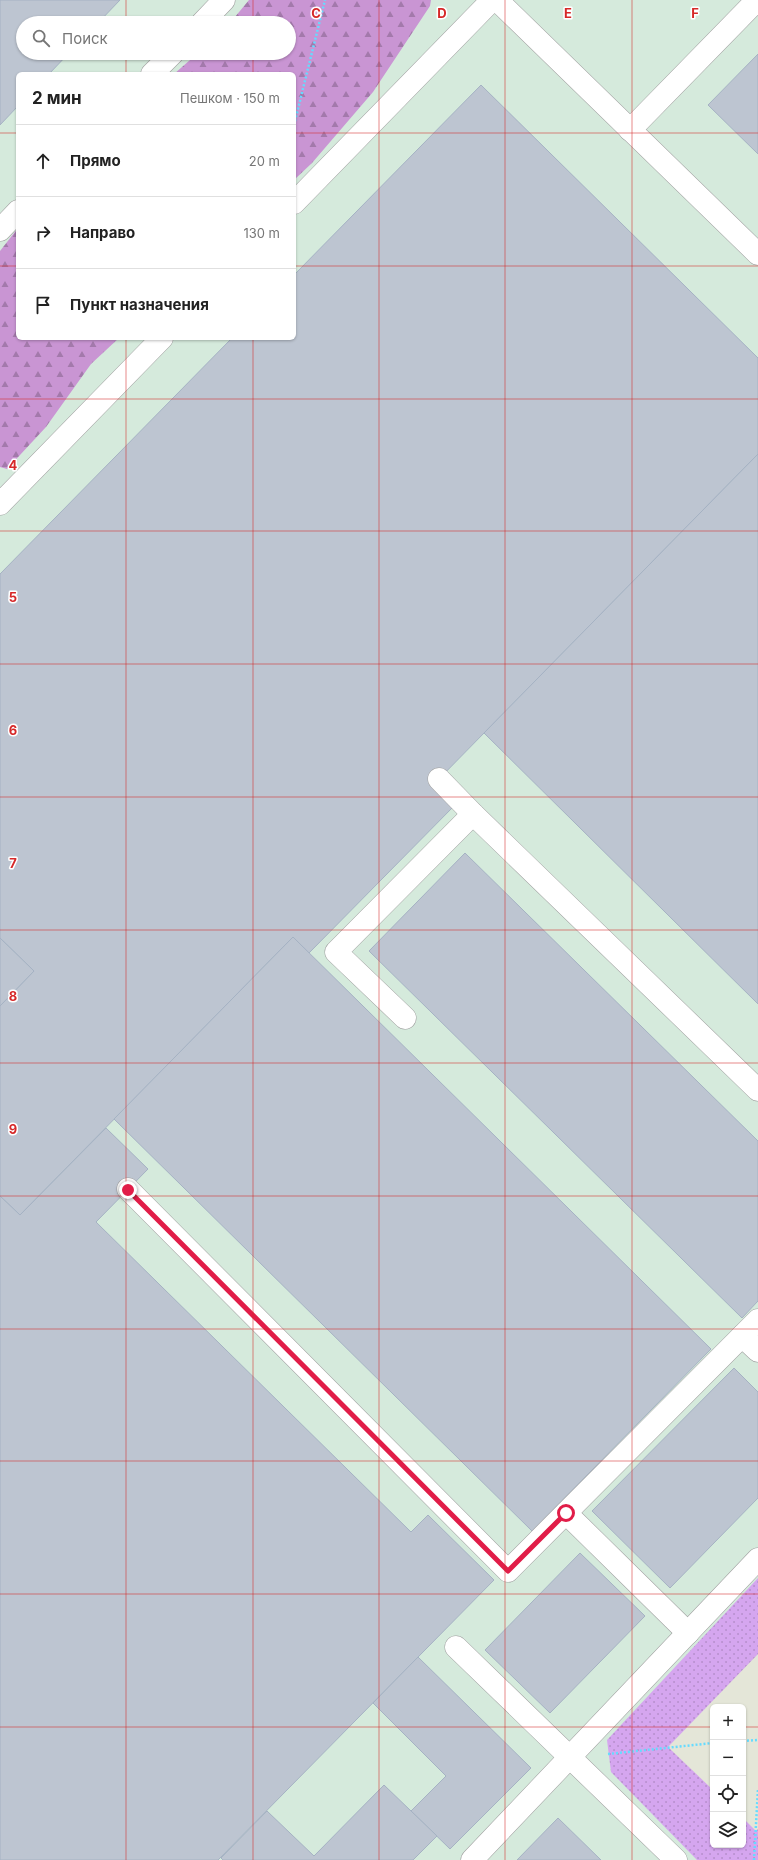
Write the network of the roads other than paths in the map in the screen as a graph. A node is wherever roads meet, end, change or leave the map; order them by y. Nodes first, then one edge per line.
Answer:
1 (224, 0) edge
2 (492, 0) edge
3 (497, 0) edge
4 (757, 0) edge
5 (209, 16) edge
6 (166, 60) edge
7 (154, 72) edge
8 (630, 130) junction
9 (296, 201) edge
10 (16, 213) edge
11 (0, 230) edge
12 (758, 254) edge
13 (160, 340) edge
14 (0, 504) edge
15 (439, 779) dead end
16 (473, 814) junction
17 (405, 1018) dead end
18 (758, 1090) edge
19 (128, 1190) dead end
20 (758, 1320) edge
21 (742, 1336) junction
22 (758, 1351) edge
23 (566, 1513) junction
24 (758, 1559) edge
25 (688, 1633) junction
26 (456, 1647) dead end
27 (570, 1758) junction
28 (472, 1860) edge
29 (676, 1860) edge

1 - 5 lane
2 - 9 lane
3 - 8 lane
4 - 8 lane
6 - 7 lane
8 - 12 lane
10 - 11 lane
13 - 14 lane
15 - 16 lane
16 - 17 lane
16 - 18 lane
19 - 23 lane
20 - 21 lane
21 - 22 lane
21 - 23 lane
23 - 25 lane
24 - 25 lane
25 - 27 lane
26 - 27 lane
27 - 28 lane
27 - 29 lane

